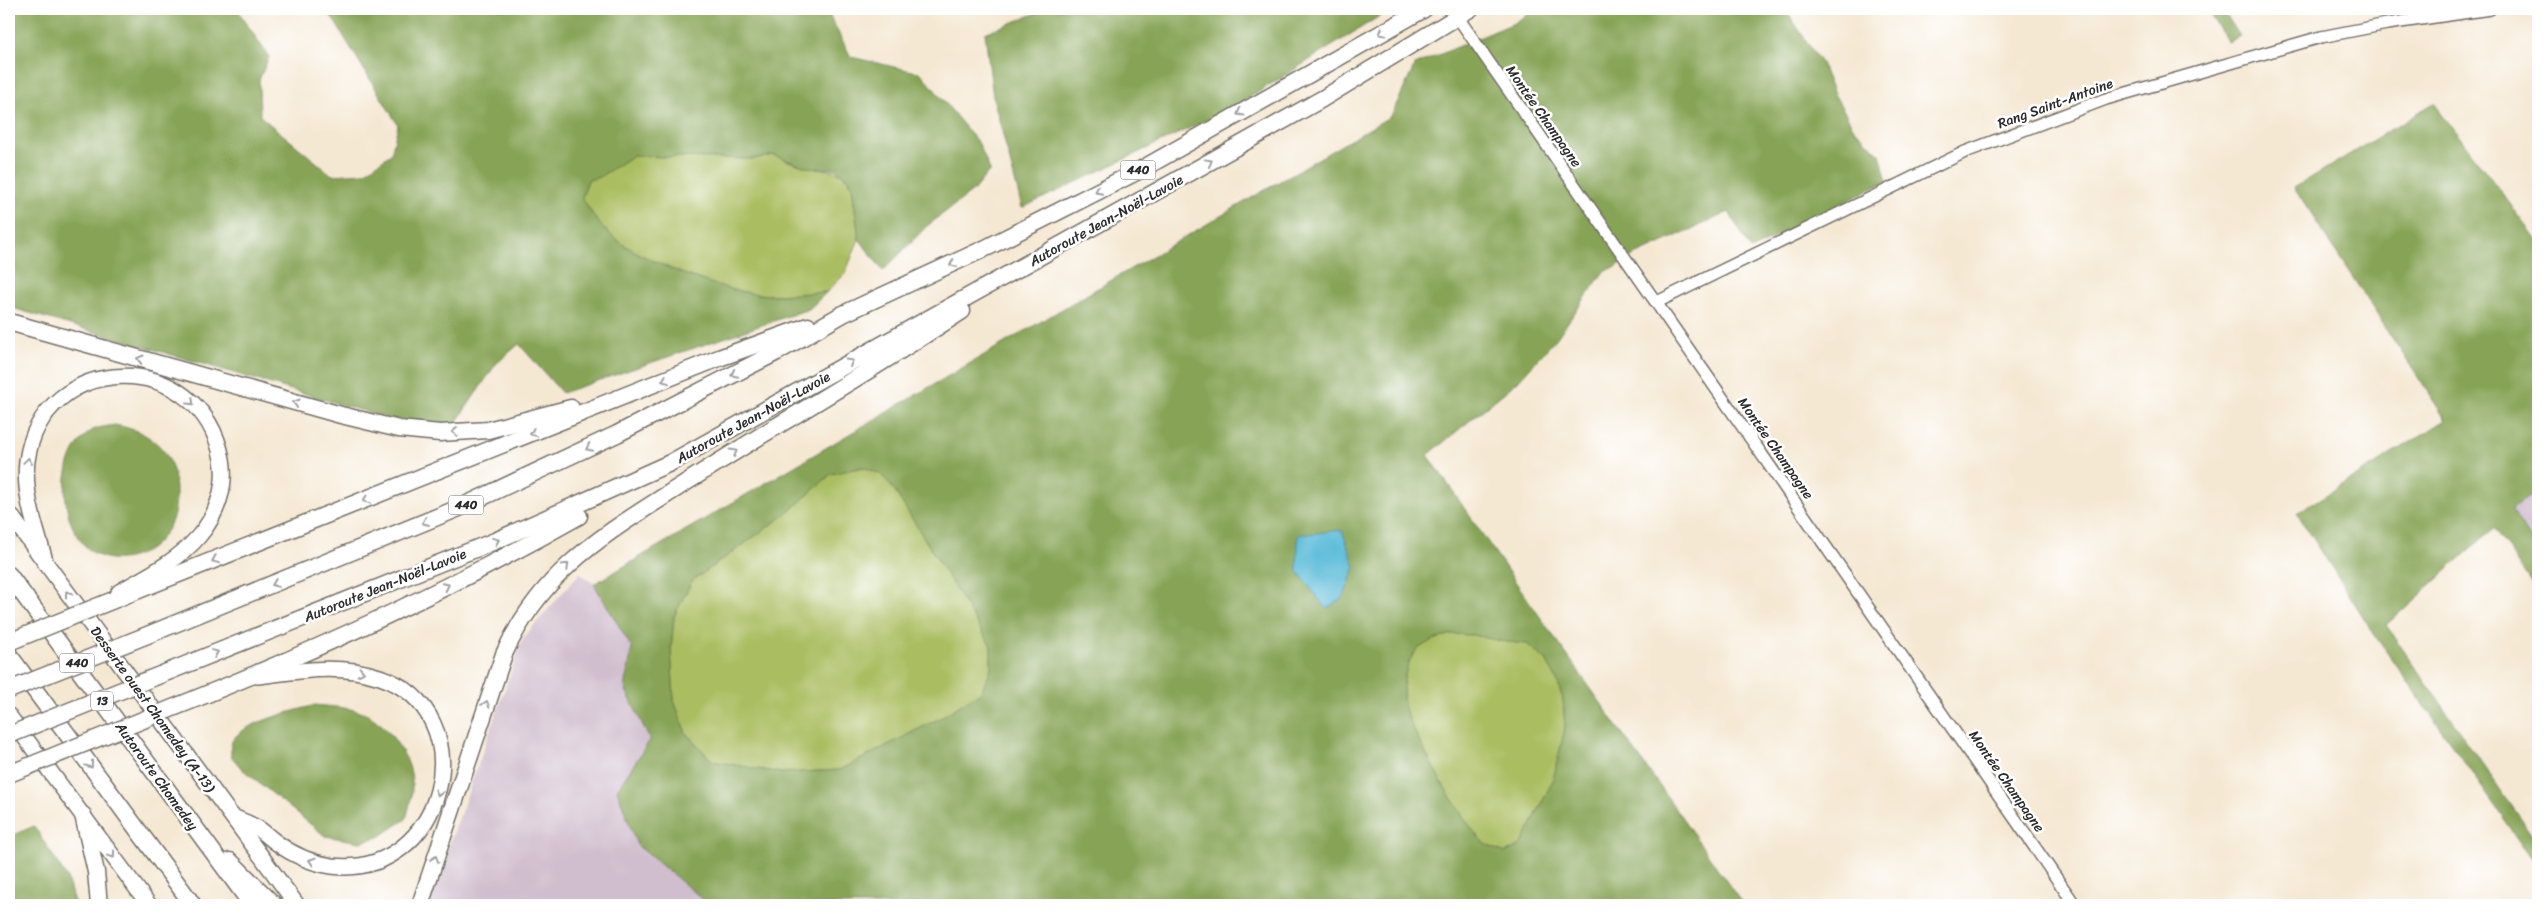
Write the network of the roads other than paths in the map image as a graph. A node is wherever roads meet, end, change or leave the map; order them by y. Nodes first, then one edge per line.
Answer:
1 (1424, 9) edge
2 (2490, 9) edge
3 (1460, 11) edge
4 (1062, 245) junction
5 (1657, 302) junction
6 (844, 314) junction
7 (9, 322) edge
8 (643, 389) junction
9 (670, 464) junction
10 (9, 514) edge
11 (46, 564) junction
12 (9, 575) edge
13 (118, 596) junction
14 (9, 642) edge
15 (9, 655) edge
16 (248, 678) junction
17 (9, 690) edge
18 (9, 716) edge
19 (9, 735) edge
20 (9, 774) edge
21 (83, 816) junction
22 (232, 816) junction
23 (194, 826) junction
24 (99, 905) edge
25 (149, 905) edge
26 (193, 905) edge
27 (252, 905) edge
28 (274, 905) edge
29 (297, 905) edge
30 (420, 905) edge
31 (2075, 905) edge

1 -> 6 highway, Autoroute Jean-Noël-Lavoie / 440
2 - 5 street, Rang Saint-Antoine
4 -> 3 highway, Autoroute Jean-Noël-Lavoie / 440
3 - 5 street, Montée Champagne
9 -> 4 highway, Autoroute Jean-Noël-Lavoie / 440
30 -> 4 highway
5 - 31 street, Montée Champagne
6 -> 8 highway
6 -> 17 highway, Autoroute Jean-Noël-Lavoie / 440, bridge
8 -> 7 highway
8 -> 13 highway
16 -> 9 highway
19 -> 9 highway, Autoroute Jean-Noël-Lavoie / 440, bridge
10 - 11 main road, Desserte ouest Chomedey (A-13)
11 -> 13 main road
22 -> 11 main road, Desserte ouest Chomedey (A-13)
12 - 23 highway, Autoroute Chomedey / 13
13 - 14 highway, bridge
15 -> 26 highway
16 - 20 highway, bridge
16 -> 22 main road
18 - 21 main road
21 - 24 highway
21 -> 25 main road
22 - 29 main road, Desserte ouest Chomedey (A-13)
23 - 27 highway, Autoroute Chomedey / 13
23 - 28 highway

